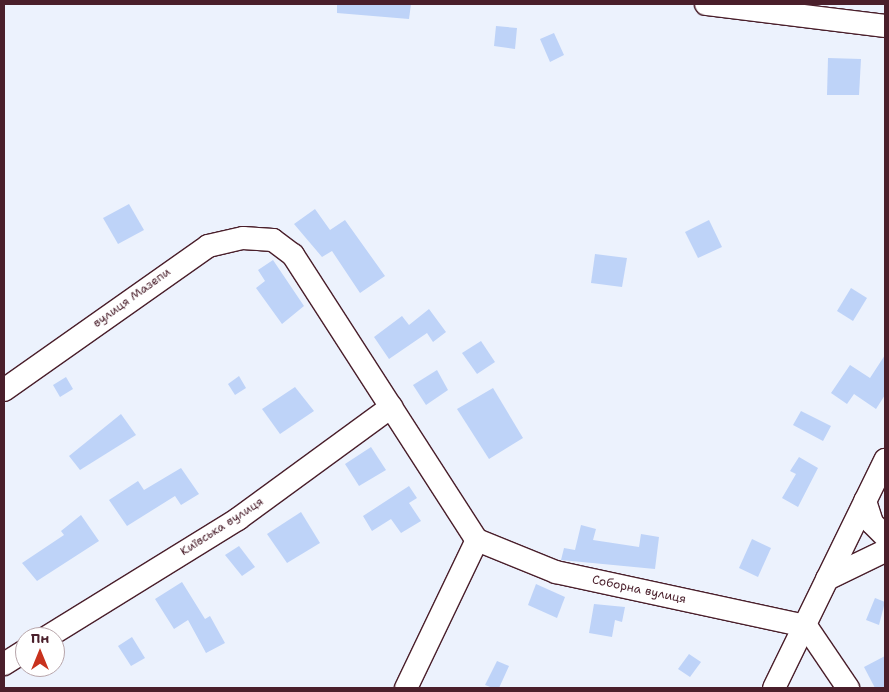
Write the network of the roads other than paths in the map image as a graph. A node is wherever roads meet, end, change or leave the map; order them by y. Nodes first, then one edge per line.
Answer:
1 (706, 4) edge
2 (885, 26) edge
3 (4, 390) edge
4 (391, 407) junction
5 (885, 460) edge
6 (865, 501) junction
7 (885, 536) edge
8 (477, 540) junction
9 (885, 550) edge
10 (827, 579) junction
11 (806, 626) junction
12 (63, 627) edge
13 (15, 657) edge
14 (4, 664) edge
15 (406, 688) edge
16 (774, 688) edge
17 (848, 688) edge

1 - 2 street
3 - 4 street, вулиця Мазепи
4 - 8 street
4 - 12 street, Київська вулиця
5 - 6 street
6 - 7 street
6 - 10 street
8 - 11 street, Соборна вулиця
8 - 15 street
9 - 10 street
10 - 11 street
11 - 16 street
11 - 17 street
13 - 14 street

